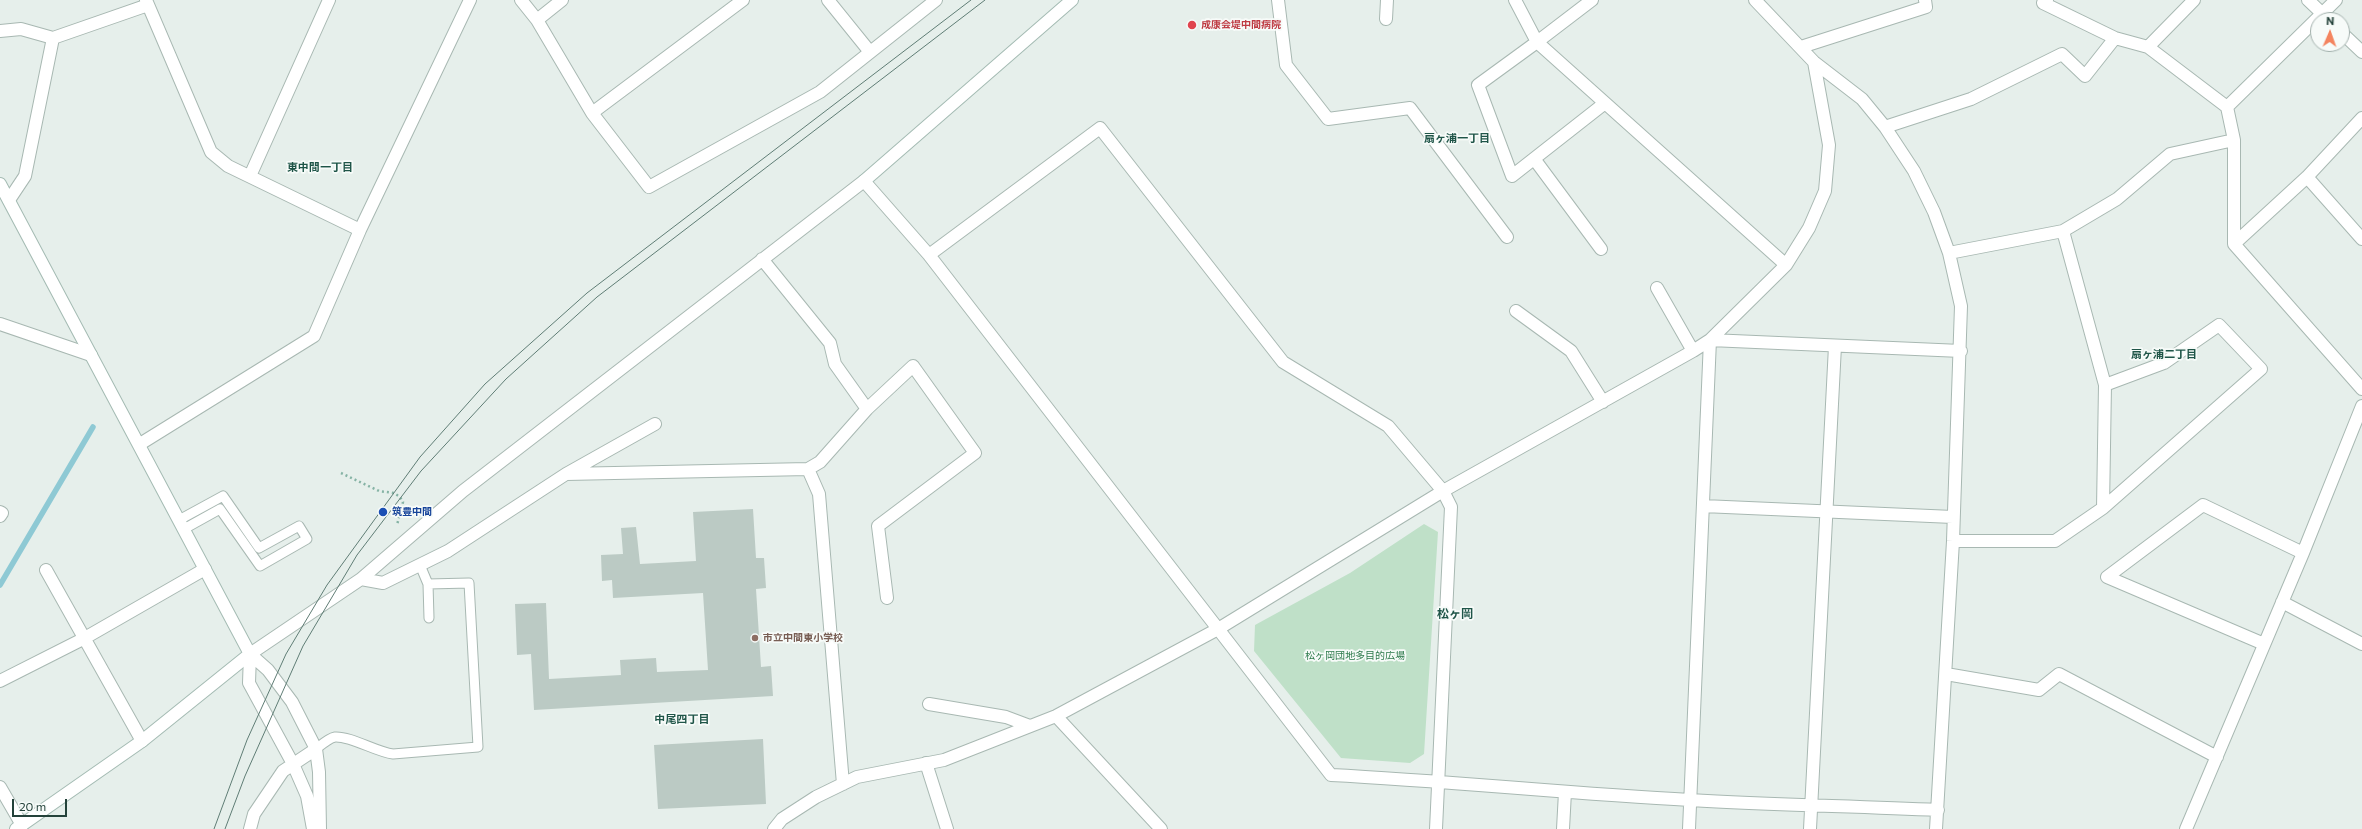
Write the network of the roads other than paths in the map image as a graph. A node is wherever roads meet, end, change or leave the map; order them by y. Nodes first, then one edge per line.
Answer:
1 (329, 0) edge
2 (470, 0) edge
3 (520, 0) edge
4 (562, 0) edge
5 (743, 0) edge
6 (828, 0) edge
7 (936, 0) edge
8 (1072, 0) edge
9 (1278, 0) edge
10 (1387, 0) edge
11 (1515, 0) edge
12 (1592, 0) edge
13 (1756, 0) edge
14 (1925, 0) edge
15 (2046, 0) edge
16 (2194, 0) edge
17 (2308, 0) edge
18 (2336, 0) edge
19 (147, 2) edge
20 (2320, 12) edge
21 (2328, 12) edge
22 (1386, 19) dead end
23 (537, 20) junction
24 (0, 31) edge
25 (2310, 31) edge
26 (53, 38) junction
27 (2115, 38) junction
28 (2350, 41) edge
29 (1537, 42) junction
30 (1801, 47) junction
31 (2148, 47) junction
32 (870, 52) junction
33 (2362, 52) edge
34 (1814, 62) junction
35 (1605, 103) junction
36 (2227, 107) junction
37 (592, 113) junction
38 (2362, 118) edge
39 (1884, 127) junction
40 (2234, 140) junction
41 (1535, 160) junction
42 (250, 176) junction
43 (2306, 177) junction
44 (864, 181) junction
45 (0, 184) edge
46 (8, 200) junction
47 (360, 230) junction
48 (2063, 231) junction
49 (1507, 237) dead end
50 (2362, 239) edge
51 (2234, 244) junction
52 (1601, 249) dead end
53 (1949, 253) junction
54 (929, 255) junction
55 (762, 259) junction
56 (1786, 265) junction
57 (1657, 288) dead end
58 (1516, 312) dead end
59 (0, 324) edge
60 (1710, 340) junction
61 (1835, 346) junction
62 (1961, 351) junction
63 (1693, 352) junction
64 (90, 355) junction
65 (2105, 385) junction
66 (2362, 390) edge
67 (1603, 402) junction
68 (2362, 406) edge
69 (868, 409) junction
70 (655, 424) dead end
71 (140, 444) junction
72 (808, 469) junction
73 (566, 474) junction
74 (1443, 491) junction
75 (1703, 506) junction
76 (2104, 508) junction
77 (0, 512) edge
78 (1827, 513) junction
79 (0, 516) edge
80 (1953, 516) junction
81 (182, 525) junction
82 (1953, 540) junction
83 (2303, 553) junction
84 (420, 565) junction
85 (205, 568) junction
86 (46, 570) dead end
87 (361, 579) junction
88 (428, 584) junction
89 (887, 598) dead end
90 (2282, 602) junction
91 (430, 618) dead end
92 (1218, 629) junction
93 (83, 639) junction
94 (2264, 644) junction
95 (2362, 644) edge
96 (250, 654) junction
97 (1946, 674) junction
98 (0, 681) edge
99 (929, 704) dead end
100 (1056, 716) junction
101 (1030, 726) junction
102 (142, 741) junction
103 (316, 749) junction
104 (2217, 757) junction
105 (926, 763) junction
106 (293, 764) junction
107 (1438, 780) junction
108 (843, 784) junction
109 (0, 787) edge
110 (1565, 792) junction
111 (1690, 800) junction
112 (1811, 805) junction
113 (1938, 810) junction
114 (19, 827) edge
115 (250, 829) edge
116 (313, 829) edge
117 (320, 829) edge
118 (774, 829) edge
119 (947, 829) edge
120 (1161, 829) edge
121 (1436, 829) edge
122 (1563, 829) edge
123 (1689, 829) edge
124 (1810, 829) edge
125 (1936, 829) edge
126 (2186, 829) edge

1 - 42 street
2 - 47 street
3 - 23 street
4 - 23 street
5 - 37 street
6 - 32 street
7 - 32 street
8 - 44 street
9 - 49 street
10 - 22 street
11 - 29 street
12 - 29 street
13 - 30 street
14 - 30 street
15 - 27 street
16 - 31 street
17 - 20 street
18 - 21 street
19 - 26 street
19 - 42 street
23 - 37 street
24 - 26 street
25 - 36 street
26 - 46 street
27 - 31 street
27 - 39 street
28 - 33 street
29 - 35 street
29 - 41 street
30 - 34 street
31 - 36 street
32 - 37 street
34 - 39 street
34 - 56 street
35 - 41 street
35 - 56 street
36 - 40 street
38 - 43 street
39 - 53 street
40 - 48 street
40 - 51 street
41 - 52 street
42 - 47 street
43 - 50 street
43 - 51 street
44 - 54 street
44 - 55 street
45 - 46 street
46 - 64 street
47 - 71 street
48 - 53 street
48 - 65 street
51 - 66 street
53 - 62 street
54 - 74 street
54 - 92 street
55 - 69 street
55 - 87 street
56 - 60 street
57 - 63 street
58 - 67 street
59 - 64 street
60 - 61 street
60 - 63 street
60 - 75 street
61 - 62 street
61 - 78 street
62 - 80 street
63 - 67 street
64 - 71 street
65 - 76 street
65 - 76 street
67 - 74 street
68 - 83 street
69 - 72 street
69 - 89 street
70 - 73 street
71 - 81 street
72 - 73 street
72 - 108 street
73 - 84 street
74 - 92 street
74 - 107 street
75 - 78 street
75 - 111 street
76 - 82 street
77 - 79 street
78 - 80 street
78 - 112 street
80 - 82 street
81 - 81 lane
81 - 85 street
82 - 97 street
83 - 90 street
83 - 94 street
84 - 87 street
84 - 88 lane
85 - 93 street
85 - 96 street
86 - 93 street
87 - 96 street
88 - 91 lane
88 - 103 lane
90 - 94 street
90 - 95 street
92 - 100 street
92 - 107 street
93 - 98 street
93 - 102 street
94 - 104 street
96 - 102 street
96 - 103 street
96 - 106 street
97 - 104 street
97 - 113 street
99 - 101 street
100 - 101 street
100 - 120 street
101 - 105 street
102 - 114 street
103 - 106 street
103 - 117 street
104 - 126 street
105 - 108 street
105 - 119 street
106 - 115 street
106 - 116 street
107 - 110 street
107 - 121 street
108 - 118 street
109 - 114 street
110 - 111 street
110 - 122 street
111 - 112 street
111 - 123 street
112 - 113 street
112 - 124 street
113 - 125 street

